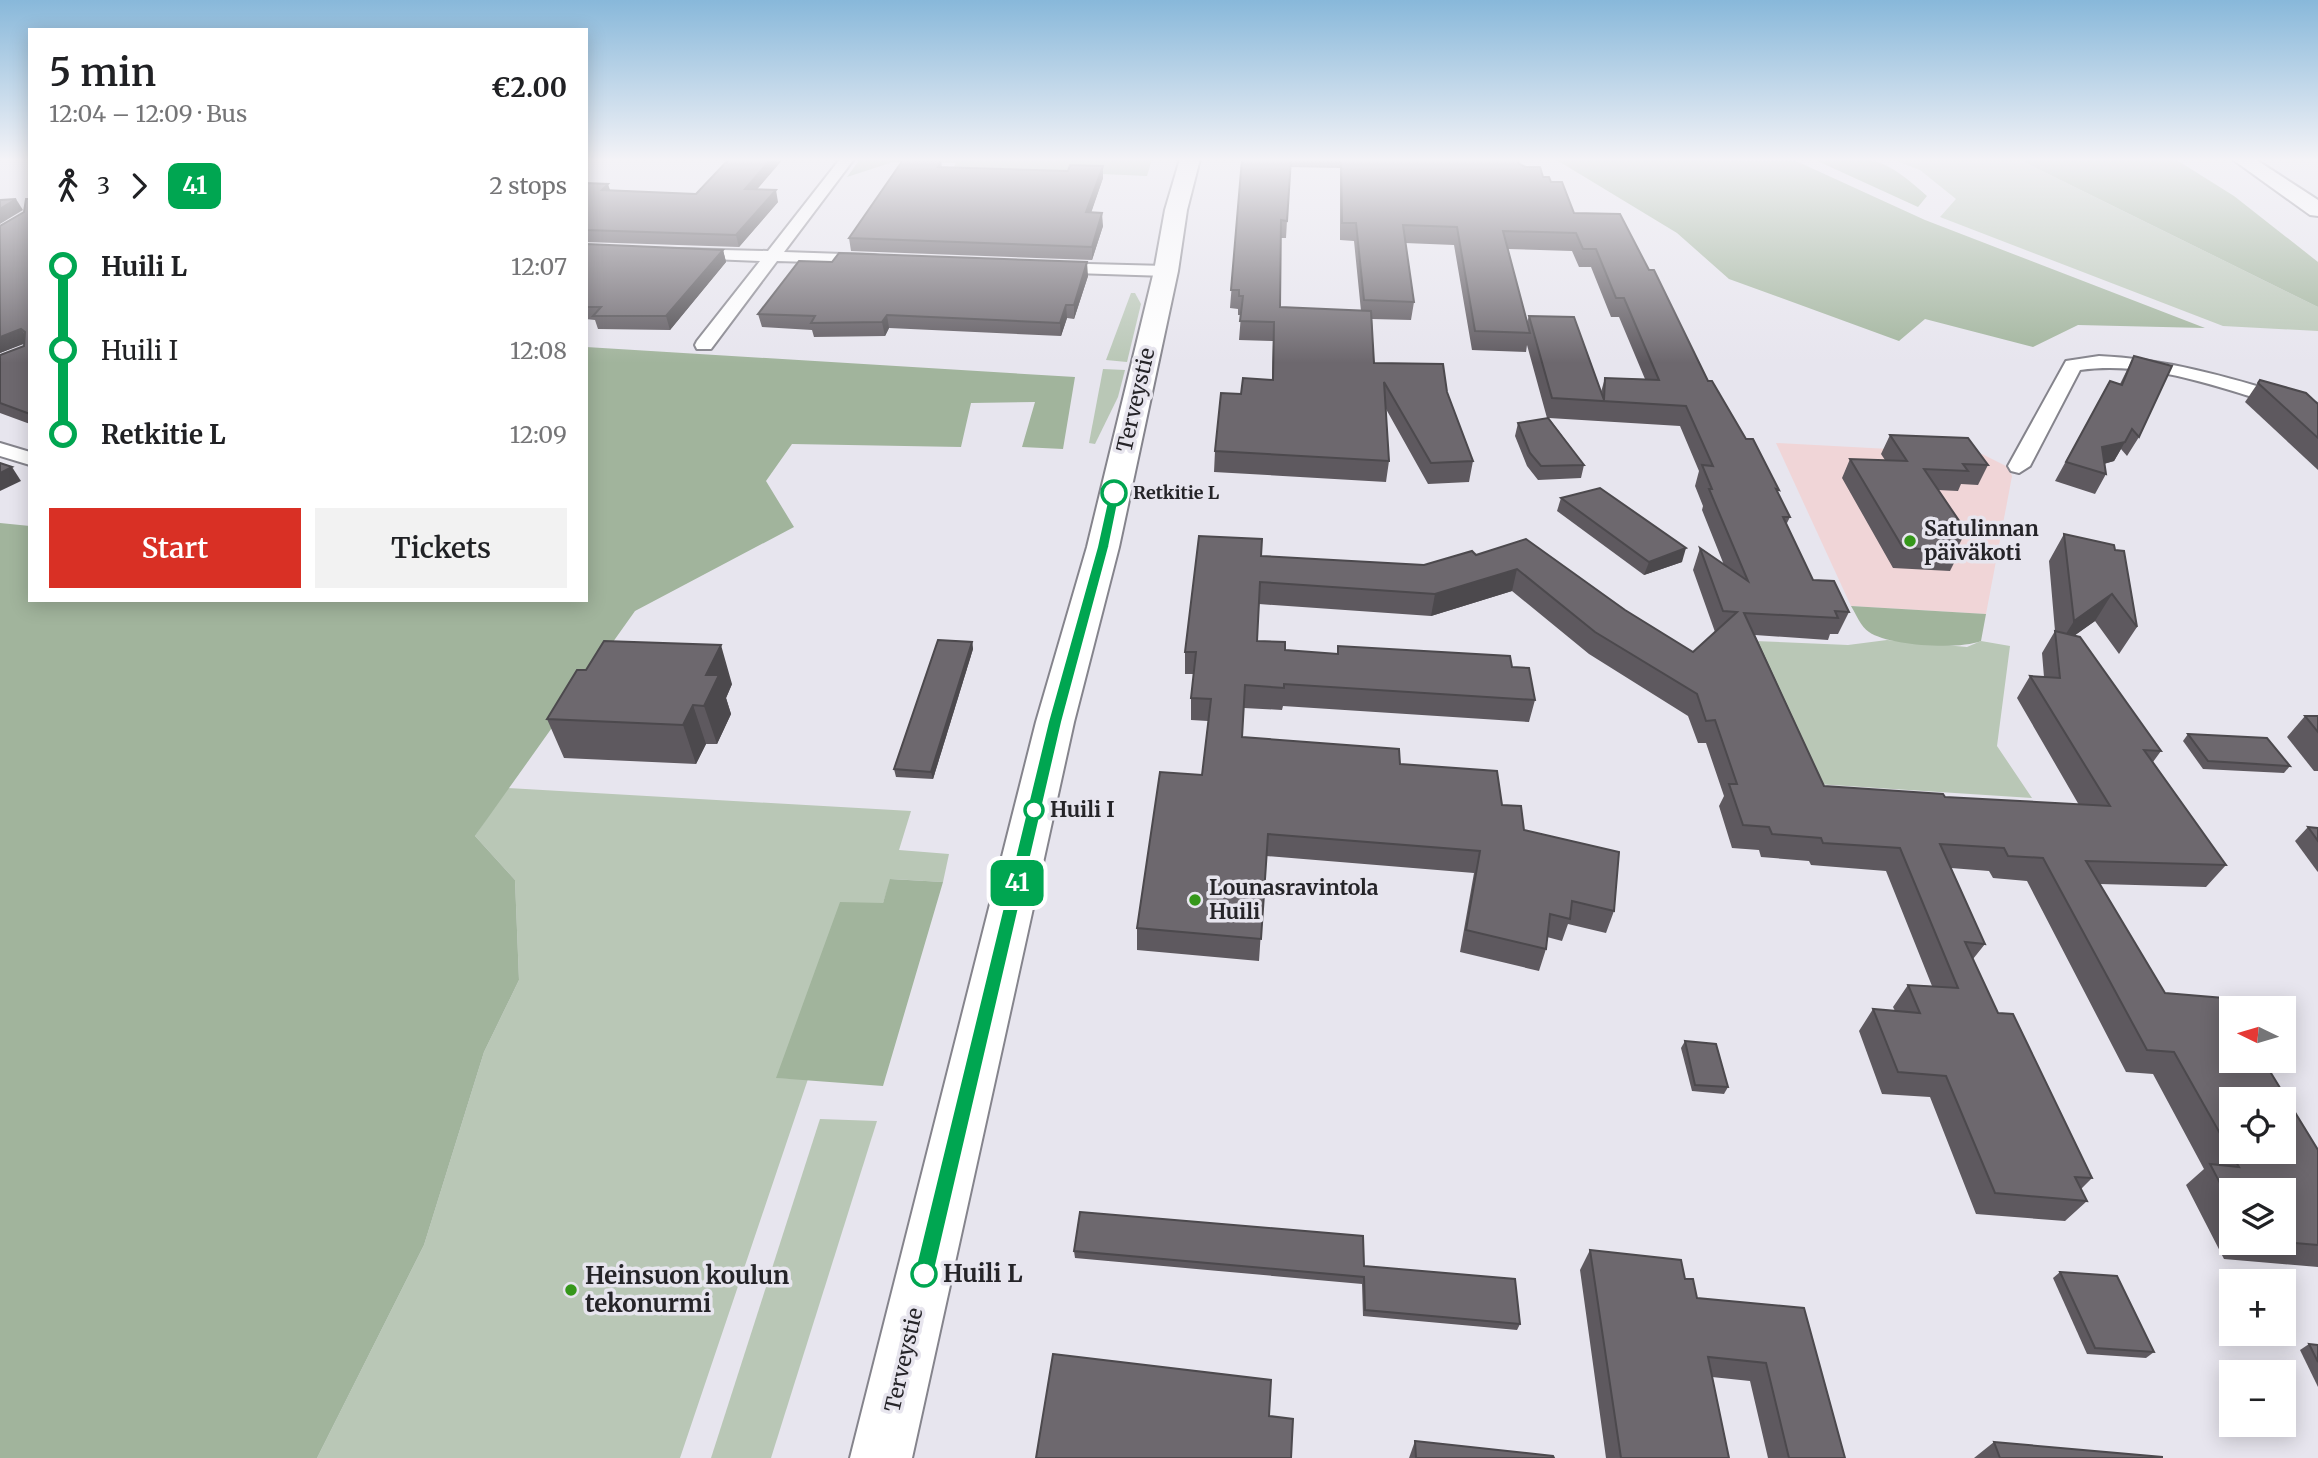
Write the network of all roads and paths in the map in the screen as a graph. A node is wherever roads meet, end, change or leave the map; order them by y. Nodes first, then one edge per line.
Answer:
1 (794, 227) edge
2 (1173, 227) edge
3 (666, 252) edge
4 (772, 256) junction
5 (886, 261) edge
6 (1039, 267) edge
7 (1166, 271) junction
8 (704, 345) dead end
9 (2318, 410) edge
10 (0, 449) edge
11 (28, 458) edge
12 (2019, 466) dead end
13 (881, 1458) edge

1 - 4 street
2 - 7 main road, Terveystie
3 - 4 street
4 - 5 street
4 - 8 street
6 - 7 street
7 - 13 main road, Terveystie
9 - 12 street
10 - 11 street

